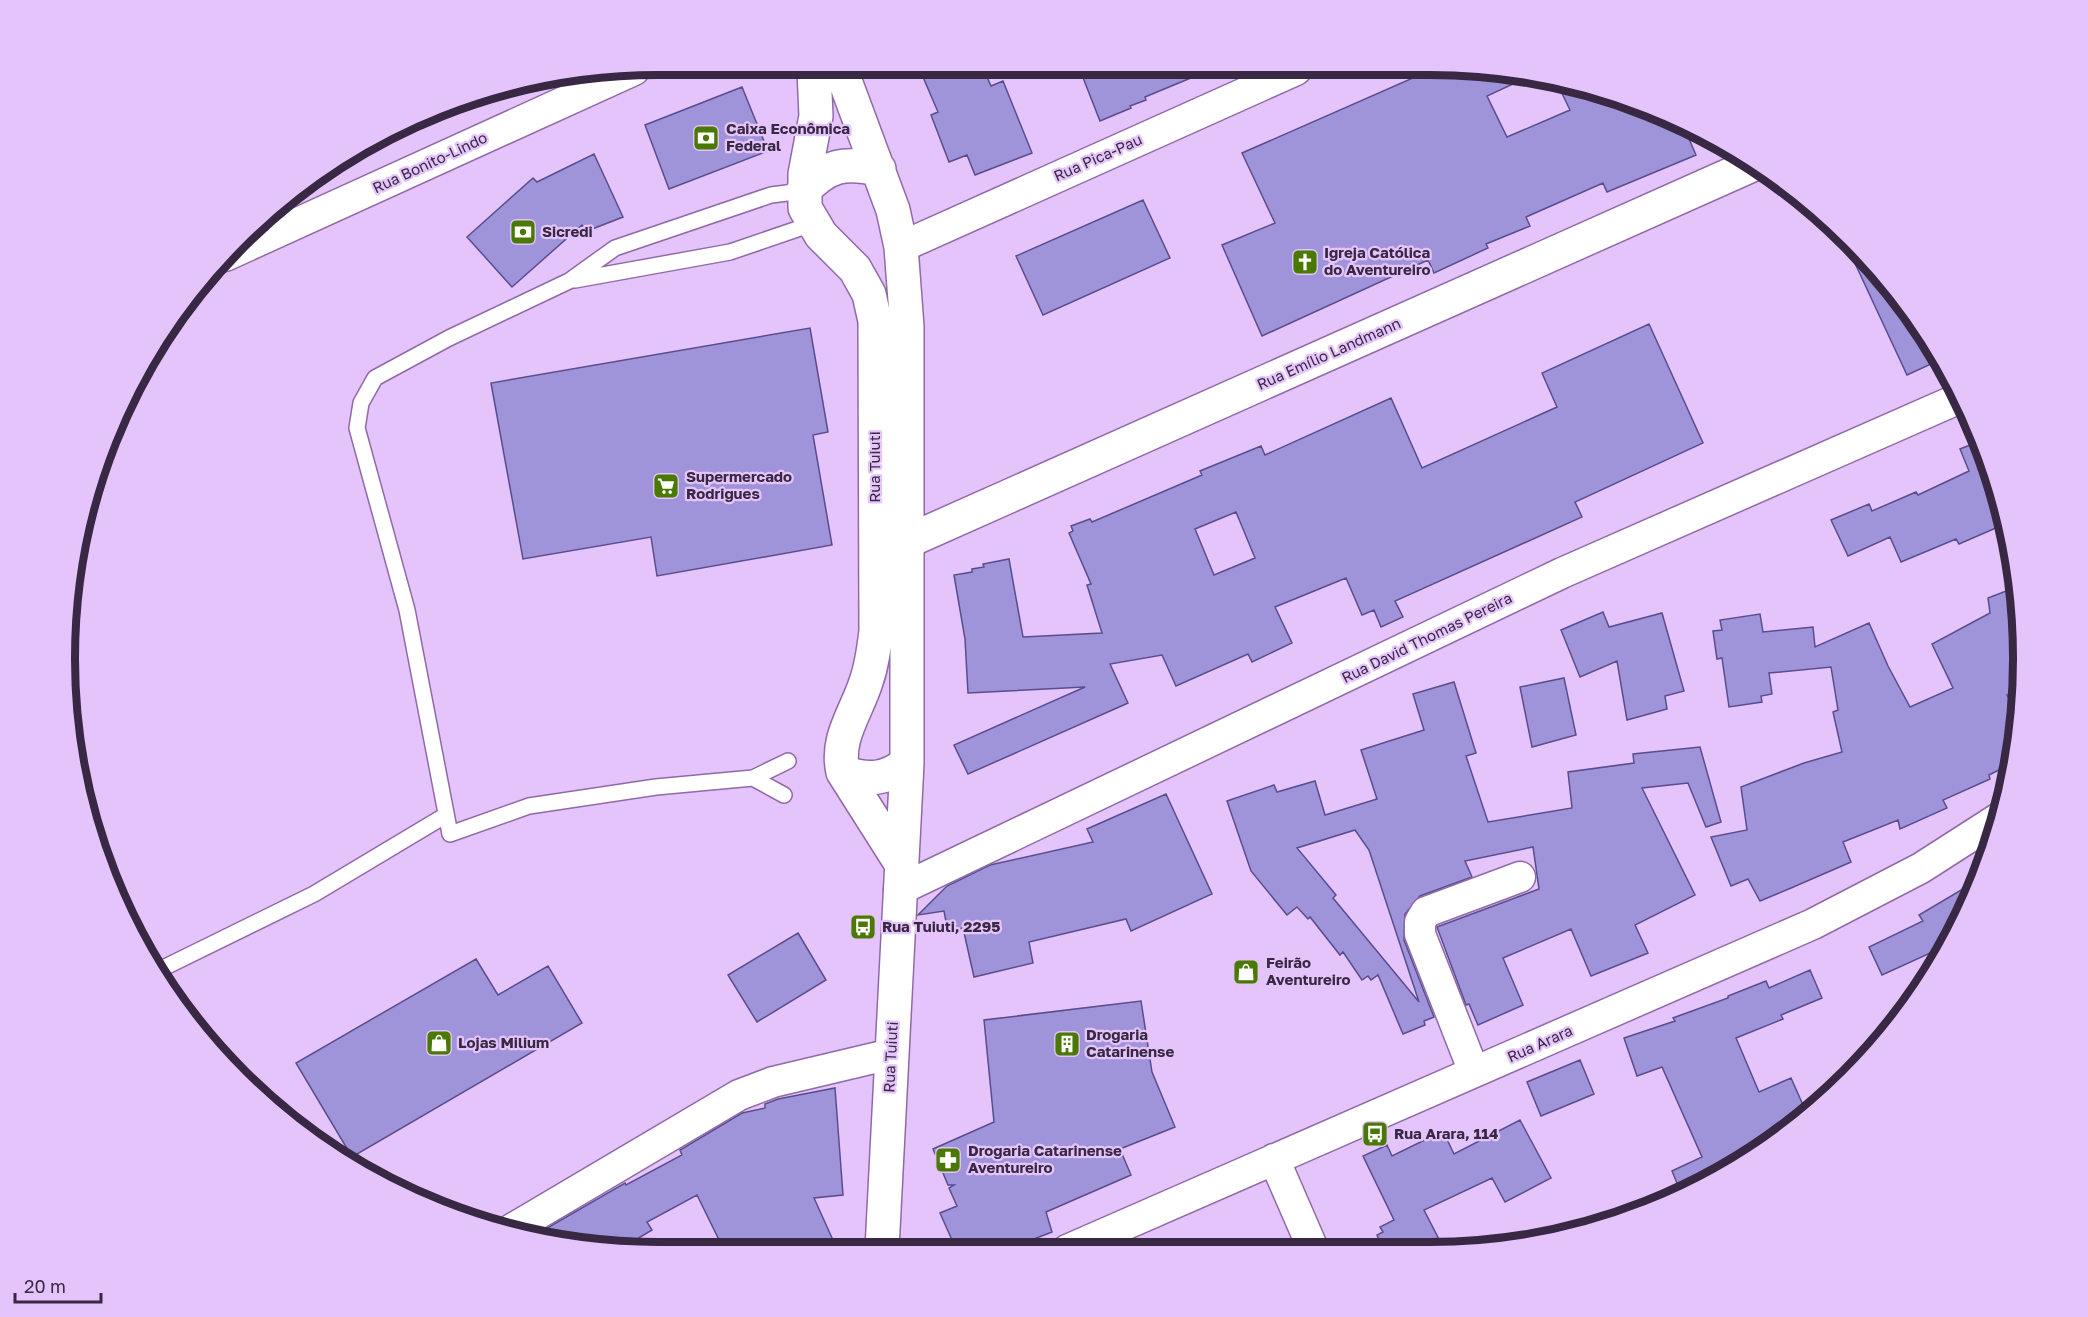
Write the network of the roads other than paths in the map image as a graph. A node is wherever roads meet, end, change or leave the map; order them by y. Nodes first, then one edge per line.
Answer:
1 (814, 75) edge
2 (843, 75) edge
3 (1285, 75) edge
4 (621, 76) edge
5 (1746, 168) edge
6 (879, 169) junction
7 (803, 191) junction
8 (812, 224) junction
9 (245, 247) edge
10 (901, 247) junction
11 (569, 281) junction
12 (1953, 401) edge
13 (906, 542) junction
14 (788, 761) dead end
15 (907, 763) junction
16 (843, 772) junction
17 (753, 778) junction
18 (784, 795) dead end
19 (446, 815) junction
20 (1989, 825) edge
21 (901, 877) junction
22 (1520, 877) dead end
23 (164, 968) edge
24 (891, 1054) junction
25 (1474, 1072) junction
26 (1274, 1159) junction
27 (519, 1225) edge
28 (882, 1242) edge
29 (1085, 1242) edge
30 (1310, 1242) edge

1 - 7 main road, Rua Tuiuti
2 - 6 main road, Rua Tuiuti
3 - 10 street, Rua Pica-Pau
4 - 9 street, Rua Bonito-Lindo
5 - 13 main road, Rua Emílio Landmann
6 - 7 main road
6 - 10 main road, Rua Tuiuti
7 - 8 main road, Rua Tuiuti
7 - 11 lane
8 - 11 lane
8 - 16 main road, Rua Tuiuti
10 - 13 main road, Rua Tuiuti
11 - 19 lane
12 - 21 street, Rua David Thomas Pereira
13 - 15 main road, Rua Tuiuti
14 - 17 lane
15 - 16 main road
15 - 21 main road, Rua Tuiuti
16 - 21 main road, Rua Tuiuti
17 - 18 lane
17 - 19 lane
19 - 23 lane
20 - 25 street, Rua Arara
21 - 24 main road, Rua Tuiuti
22 - 25 street
24 - 27 street
24 - 28 main road, Rua Tuiuti
25 - 26 street, Rua Arara
26 - 29 street, Rua Arara
26 - 30 street

